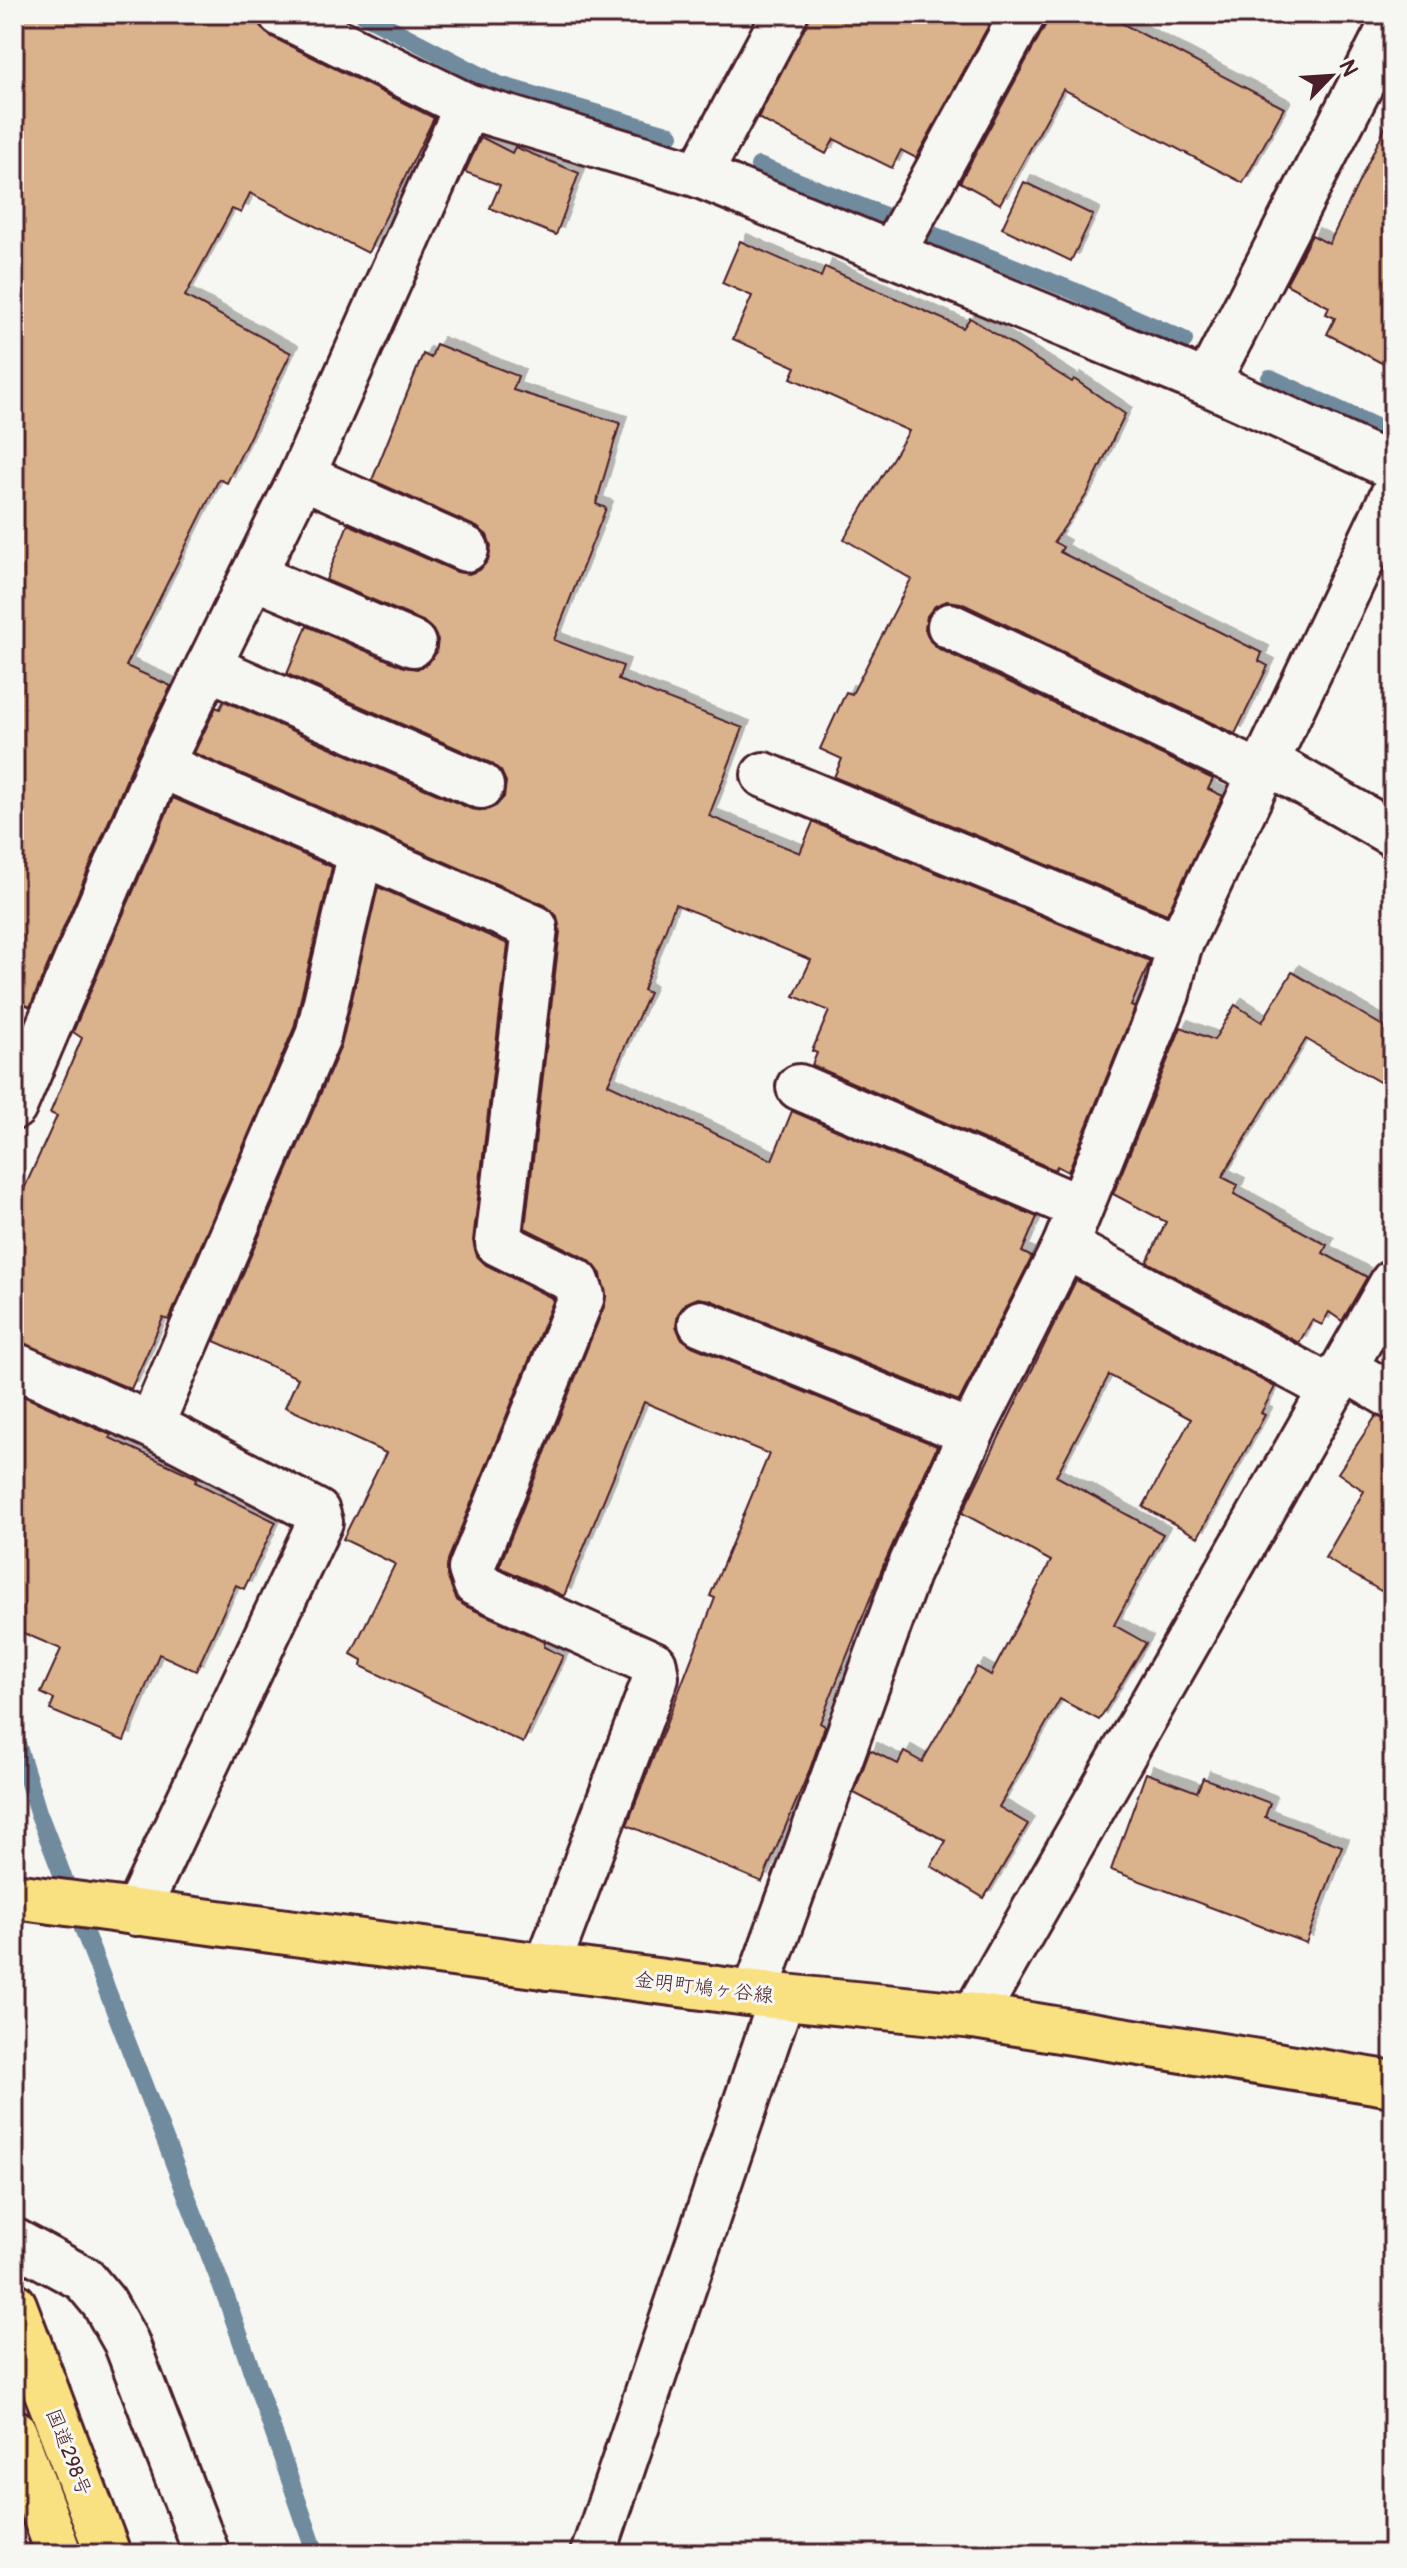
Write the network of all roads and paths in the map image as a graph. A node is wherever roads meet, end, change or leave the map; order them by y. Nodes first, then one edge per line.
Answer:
1 (281, 14) edge
2 (785, 14) edge
3 (1023, 14) edge
4 (1393, 22) edge
5 (467, 106) junction
6 (699, 175) junction
7 (893, 252) junction
8 (1207, 383) junction
9 (1393, 467) edge
10 (302, 476) junction
11 (1393, 495) edge
12 (466, 549) dead end
13 (253, 576) junction
14 (950, 626) dead end
15 (413, 644) dead end
16 (208, 667) junction
17 (160, 765) junction
18 (1264, 767) junction
19 (764, 775) dead end
20 (481, 786) dead end
21 (1393, 834) edge
22 (361, 852) junction
23 (1179, 946) junction
24 (799, 1087) dead end
25 (14, 1107) edge
26 (1072, 1227) junction
27 (1393, 1282) edge
28 (701, 1323) dead end
29 (14, 1365) edge
30 (1338, 1378) junction
31 (1393, 1397) edge
32 (151, 1425) junction
33 (971, 1433) junction
34 (14, 1896) edge
35 (136, 1913) junction
36 (547, 1967) junction
37 (768, 1996) junction
38 (974, 2016) junction
39 (1393, 2084) edge
40 (14, 2241) edge
41 (14, 2305) edge
42 (14, 2432) edge
43 (59, 2554) edge
44 (108, 2554) edge
45 (207, 2554) edge
46 (593, 2554) edge

1 - 5 street
2 - 6 street
3 - 7 street
4 - 8 street
5 - 6 street
5 - 10 street
6 - 7 street
7 - 8 street
8 - 9 street
10 - 12 street
10 - 13 street
11 - 18 street
13 - 15 street
13 - 16 street
14 - 18 street
16 - 17 street
16 - 20 street
17 - 22 street
17 - 25 street
18 - 21 street
18 - 23 street
19 - 23 street
22 - 32 street
22 - 36 street
23 - 26 street
24 - 26 street
26 - 30 street
26 - 33 street
27 - 30 street
28 - 33 street
29 - 32 street
30 - 31 street
30 - 38 street
32 - 35 street
33 - 37 street
34 - 35 main road, 金明町鳩ヶ谷線
35 - 36 main road, 金明町鳩ヶ谷線
36 - 37 main road, 金明町鳩ヶ谷線
37 - 38 main road, 金明町鳩ヶ谷線
37 - 46 street
38 - 39 main road, 金明町鳩ヶ谷線
40 - 45 street
41 - 44 main road, 国道298号
42 - 43 main road

